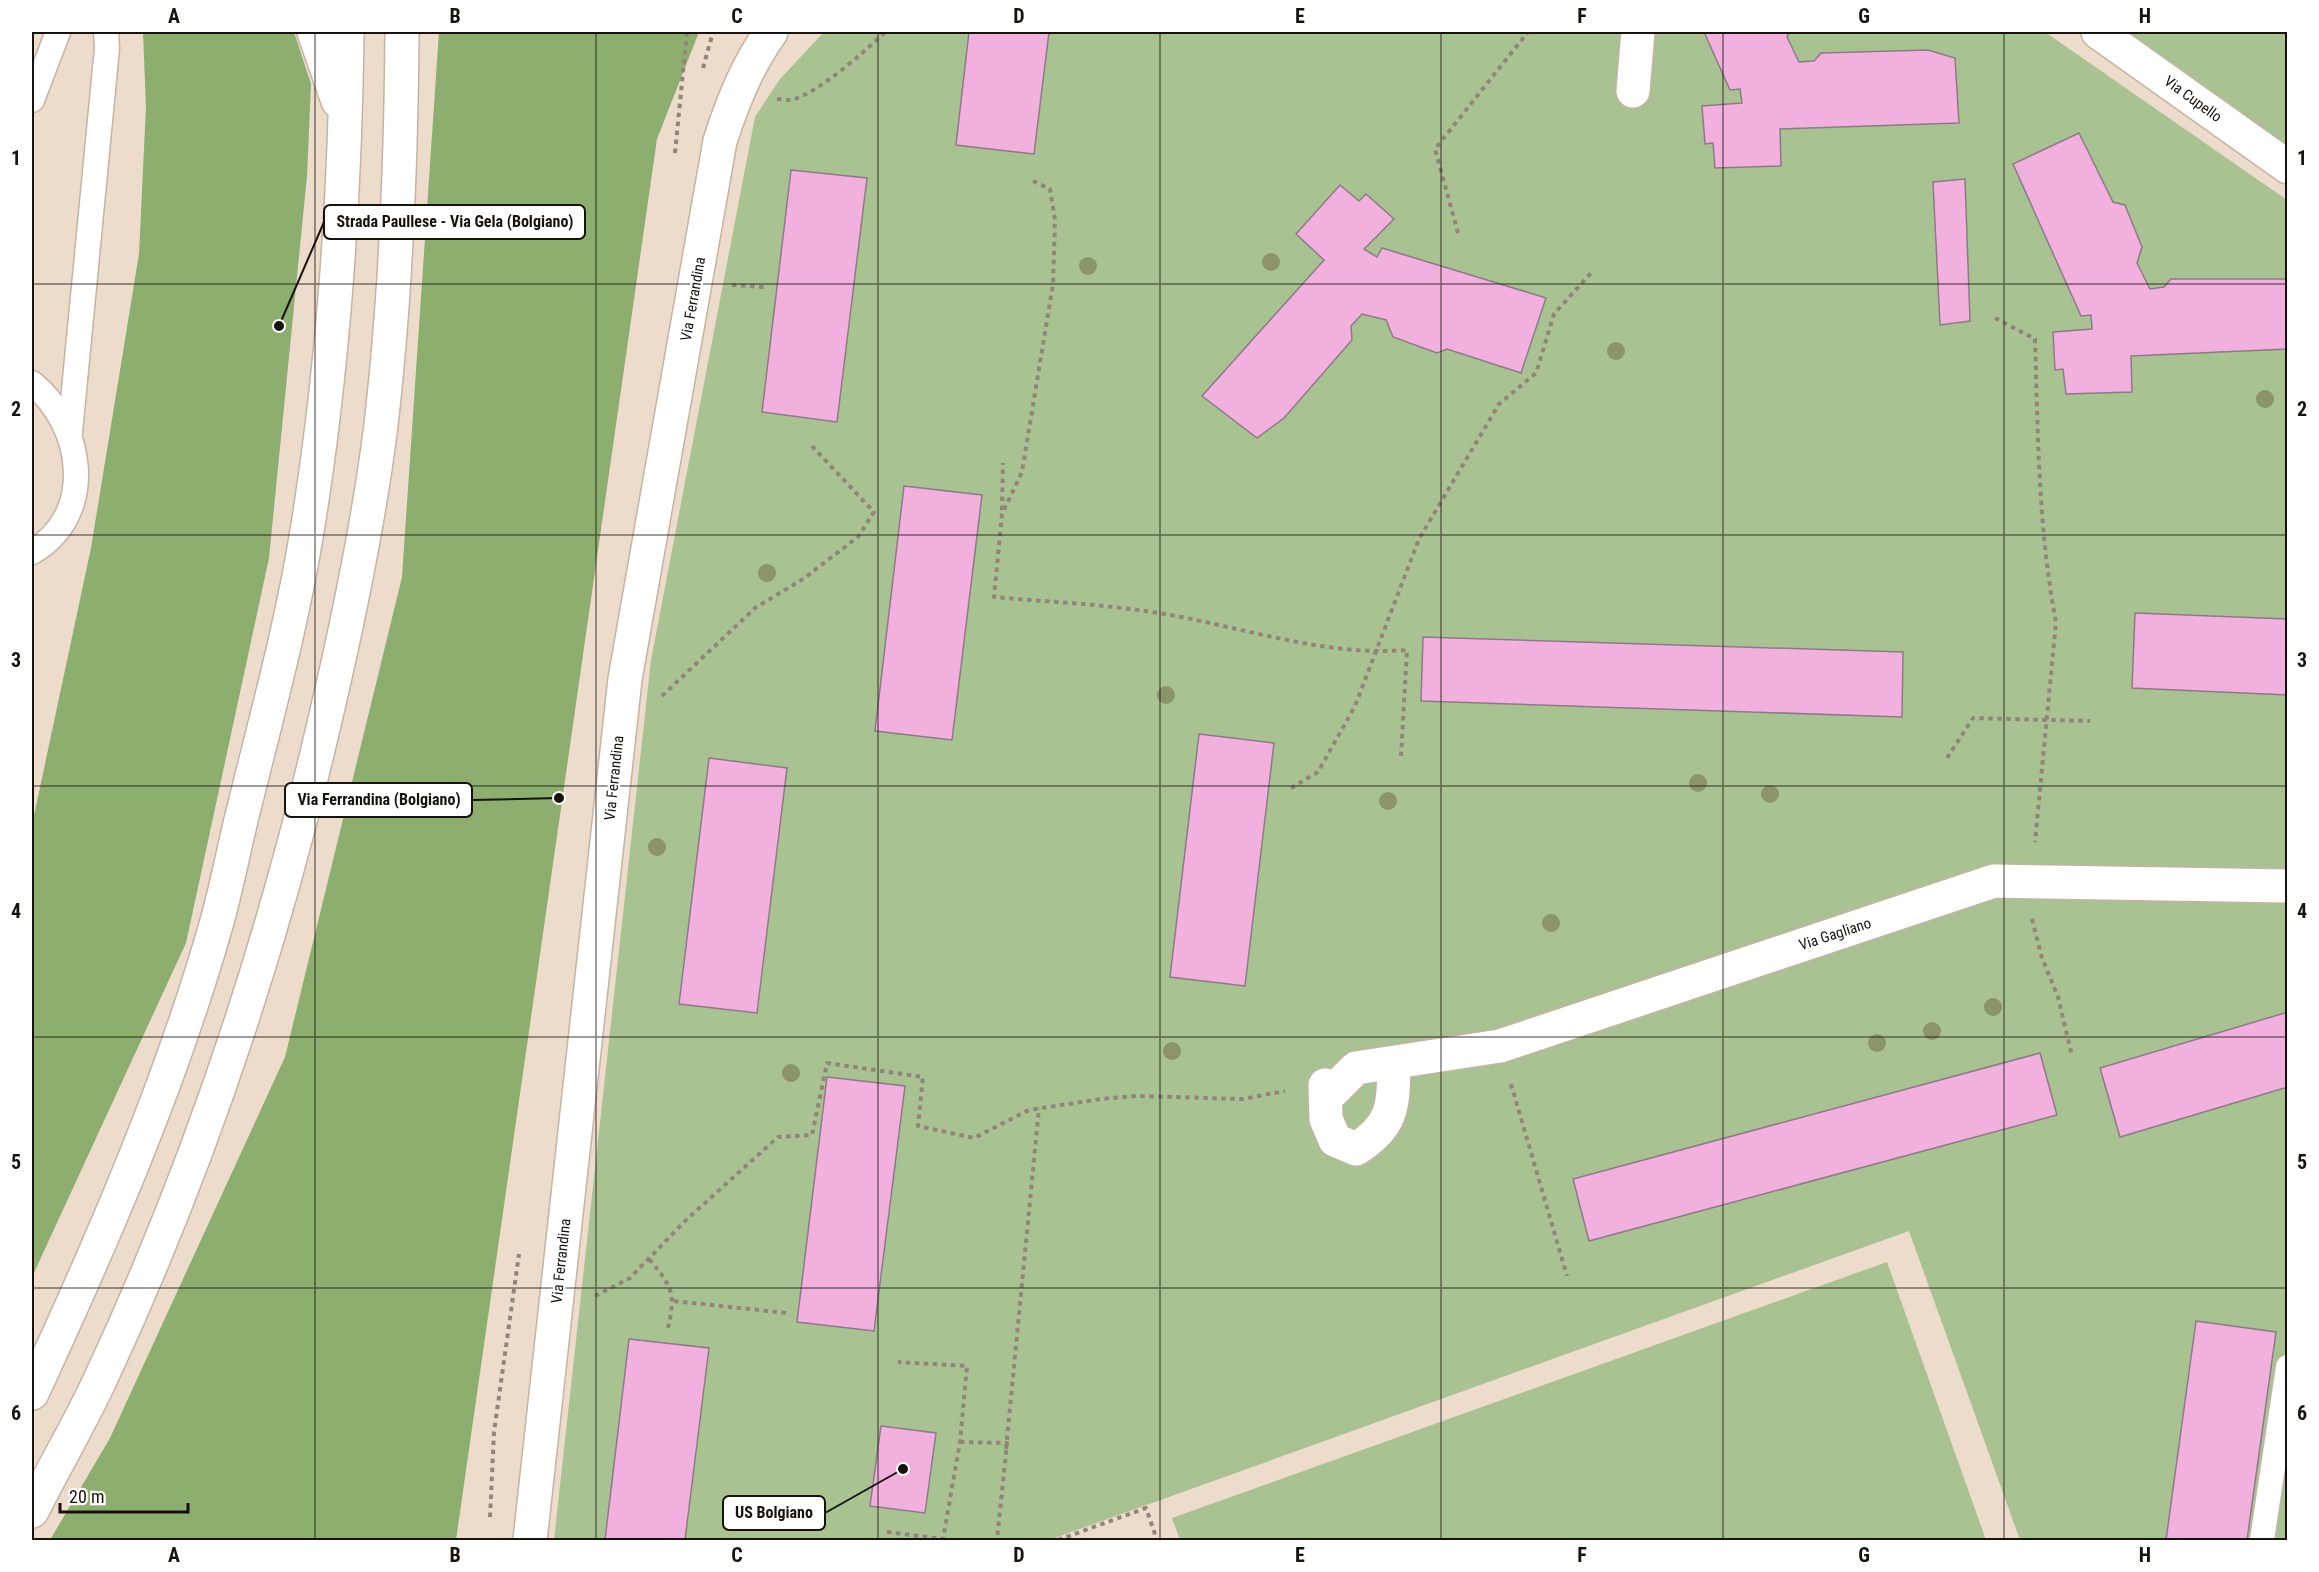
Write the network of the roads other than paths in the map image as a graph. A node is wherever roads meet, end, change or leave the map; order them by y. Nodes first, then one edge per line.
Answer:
1 (58, 32) edge
2 (106, 32) edge
3 (314, 32) edge
4 (347, 32) edge
5 (402, 32) edge
6 (771, 32) edge
7 (1638, 32) edge
8 (2098, 32) edge
9 (1634, 92) dead end
10 (32, 100) edge
11 (346, 125) junction
12 (2288, 167) edge
13 (32, 383) edge
14 (70, 432) junction
15 (34, 553) edge
16 (2288, 886) edge
17 (1394, 1064) junction
18 (2288, 1367) edge
19 (32, 1393) edge
20 (32, 1510) edge
21 (530, 1540) edge
22 (2262, 1540) edge

1 - 10 lane
2 - 14 lane
3 - 11 street
4 - 11 street
5 - 20 street
6 - 21 street, Via Ferrandina
7 - 9 street
8 - 12 street, Via Cupello
11 - 19 street
13 - 14 lane
14 - 15 lane
16 - 17 street, Via Gagliano
17 - 17 street, Via Gagliano
18 - 22 lane

